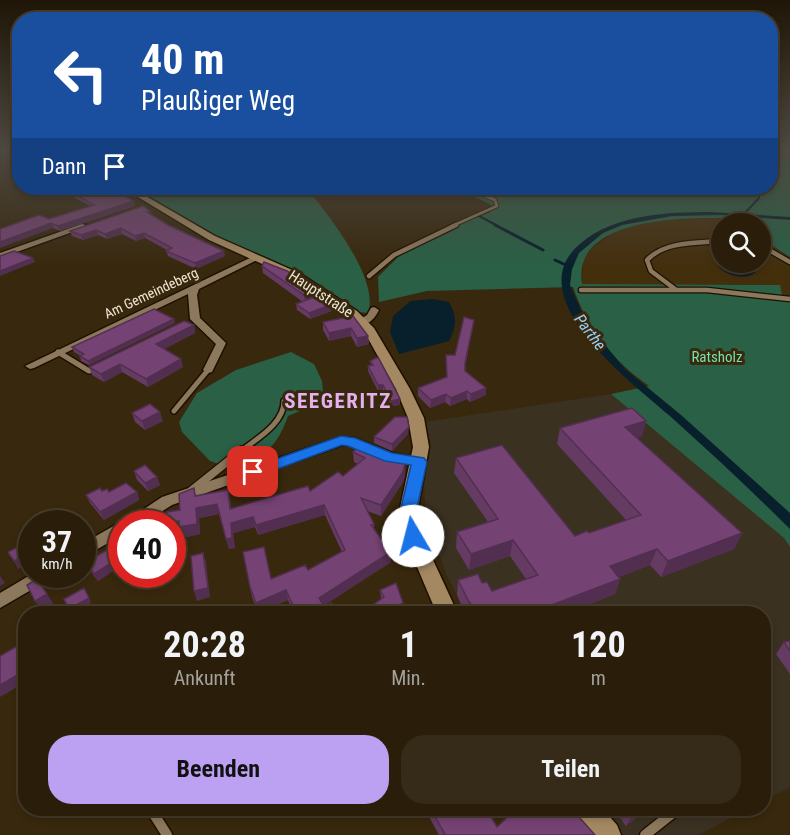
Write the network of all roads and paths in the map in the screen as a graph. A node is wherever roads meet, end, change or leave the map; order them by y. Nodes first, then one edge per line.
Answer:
1 (139, 195) edge
2 (483, 195) edge
3 (154, 204) junction
4 (143, 207) edge
5 (98, 222) edge
6 (711, 242) edge
7 (771, 251) edge
8 (0, 256) edge
9 (256, 258) junction
10 (790, 262) edge
11 (369, 276) dead end
12 (195, 288) junction
13 (676, 289) junction
14 (581, 290) dead end
15 (790, 299) edge
16 (374, 310) dead end
17 (195, 319) junction
18 (362, 322) junction
19 (185, 324) edge
20 (58, 352) junction
21 (104, 365) edge
22 (30, 366) dead end
23 (208, 370) joint
24 (284, 401) dead end
25 (174, 411) dead end
26 (419, 462) junction
27 (189, 493) junction
28 (153, 510) edge
29 (21, 588) edge
30 (0, 601) edge
31 (444, 606) edge
32 (155, 816) edge
33 (591, 816) edge
34 (669, 816) edge
35 (167, 835) edge
36 (607, 835) edge
37 (645, 835) edge

1 - 3 street, Hauptstraße
2 - 11 lane
3 - 4 street
3 - 9 street, Hauptstraße
5 - 8 street
6 - 13 lane
7 - 10 lane
9 - 12 street, Am Gemeindeberg
9 - 18 street, Hauptstraße
12 - 17 street
12 - 20 street, Am Gemeindeberg
13 - 14 lane
13 - 15 lane
16 - 18 street
17 - 19 lane
17 - 23 street
18 - 26 street, Hauptstraße
20 - 21 lane
20 - 22 street, Am Gemeindeberg
23 - 25 lane
24 - 27 lane
26 - 27 street
26 - 31 street, Hauptstraße
27 - 28 street
29 - 30 street
32 - 35 lane
33 - 36 street
34 - 37 lane

